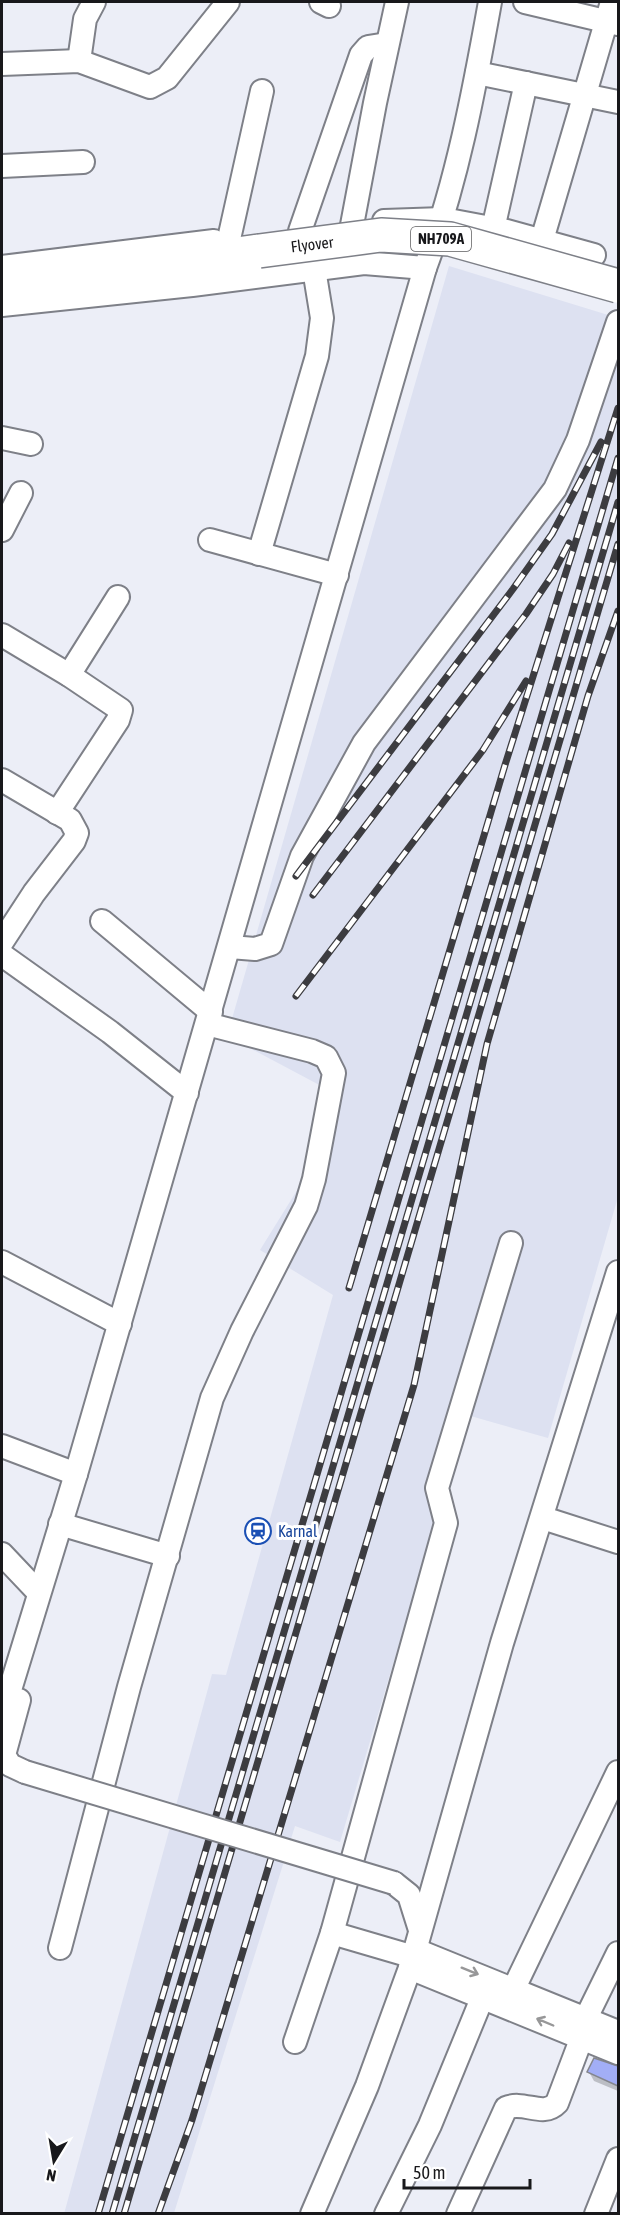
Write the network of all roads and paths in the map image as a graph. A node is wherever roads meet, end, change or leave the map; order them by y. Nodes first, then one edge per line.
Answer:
1 (94, 2) edge
2 (228, 2) edge
3 (397, 2) edge
4 (490, 2) edge
5 (525, 2) edge
6 (612, 15) edge
7 (387, 44) junction
8 (79, 61) junction
9 (2, 64) edge
10 (477, 73) junction
11 (526, 83) junction
12 (262, 91) dead end
13 (584, 95) junction
14 (618, 102) edge
15 (83, 162) dead end
16 (2, 166) edge
17 (443, 219) junction
18 (352, 225) junction
19 (494, 229) junction
20 (300, 231) junction
21 (229, 239) junction
22 (542, 240) junction
23 (594, 255) dead end
24 (2, 267) edge
25 (425, 268) junction
26 (314, 269) junction
27 (618, 286) edge
28 (2, 287) edge
29 (2, 305) edge
30 (618, 322) edge
31 (2, 438) edge
32 (31, 444) dead end
33 (21, 493) dead end
34 (2, 530) edge
35 (210, 540) dead end
36 (259, 554) junction
37 (337, 575) junction
38 (118, 597) dead end
39 (3, 639) edge
40 (69, 675) junction
41 (2, 783) edge
42 (57, 813) junction
43 (102, 921) dead end
44 (2, 942) edge
45 (230, 947) junction
46 (2, 955) edge
47 (209, 1018) junction
48 (187, 1093) junction
49 (511, 1243) dead end
50 (2, 1262) edge
51 (618, 1272) edge
52 (120, 1324) junction
53 (2, 1446) edge
54 (76, 1474) junction
55 (543, 1518) junction
56 (57, 1532) junction
57 (618, 1542) edge
58 (2, 1554) edge
59 (168, 1556) junction
60 (38, 1592) junction
61 (2, 1716) edge
62 (618, 1772) edge
63 (610, 1813) edge
64 (332, 1933) junction
65 (60, 1948) dead end
66 (415, 1952) junction
67 (618, 1953) edge
68 (514, 1988) junction
69 (483, 1996) junction
70 (584, 2028) junction
71 (618, 2032) edge
72 (295, 2042) dead end
73 (618, 2053) edge
74 (618, 2163) edge
75 (312, 2214) edge
76 (386, 2214) edge
77 (458, 2214) edge
78 (596, 2214) edge

1 - 8 street
2 - 8 street
3 - 7 street
4 - 10 street
5 - 6 street
6 - 13 street
7 - 18 street
7 - 20 street
8 - 9 street
10 - 11 street
10 - 17 street
11 - 13 street
11 - 19 street
12 - 21 street
13 - 14 street
13 - 22 street
15 - 16 street
17 - 18 street
17 - 19 street
17 - 25 street
18 - 20 street
19 - 22 street
20 - 21 street
21 - 24 street
22 - 23 street
25 - 26 street
25 - 37 street
26 - 29 street
26 - 36 street
27 - 28 highway, Flyover / NH709A, bridge
30 - 45 street
31 - 32 street
33 - 34 street
35 - 36 street
36 - 37 street
37 - 45 street
38 - 40 street
39 - 40 street
40 - 42 street
41 - 42 street
42 - 44 street
43 - 47 street
45 - 47 street
46 - 48 street
47 - 48 street
47 - 59 street
48 - 52 street
49 - 64 street
50 - 52 street
51 - 55 street
52 - 54 street
53 - 54 street
54 - 56 street
55 - 57 street
55 - 66 street
56 - 59 street
56 - 60 street
56 - 66 street, bridge
58 - 60 street
59 - 65 street
60 - 61 street
62 - 63 street
63 - 68 street
64 - 66 street
64 - 72 street
66 -> 68 street
66 - 69 street
66 - 75 street
67 - 70 street
68 - 70 street
70 -> 69 street
69 - 76 street
70 - 71 street
70 - 73 street
70 - 77 street
74 - 78 street

